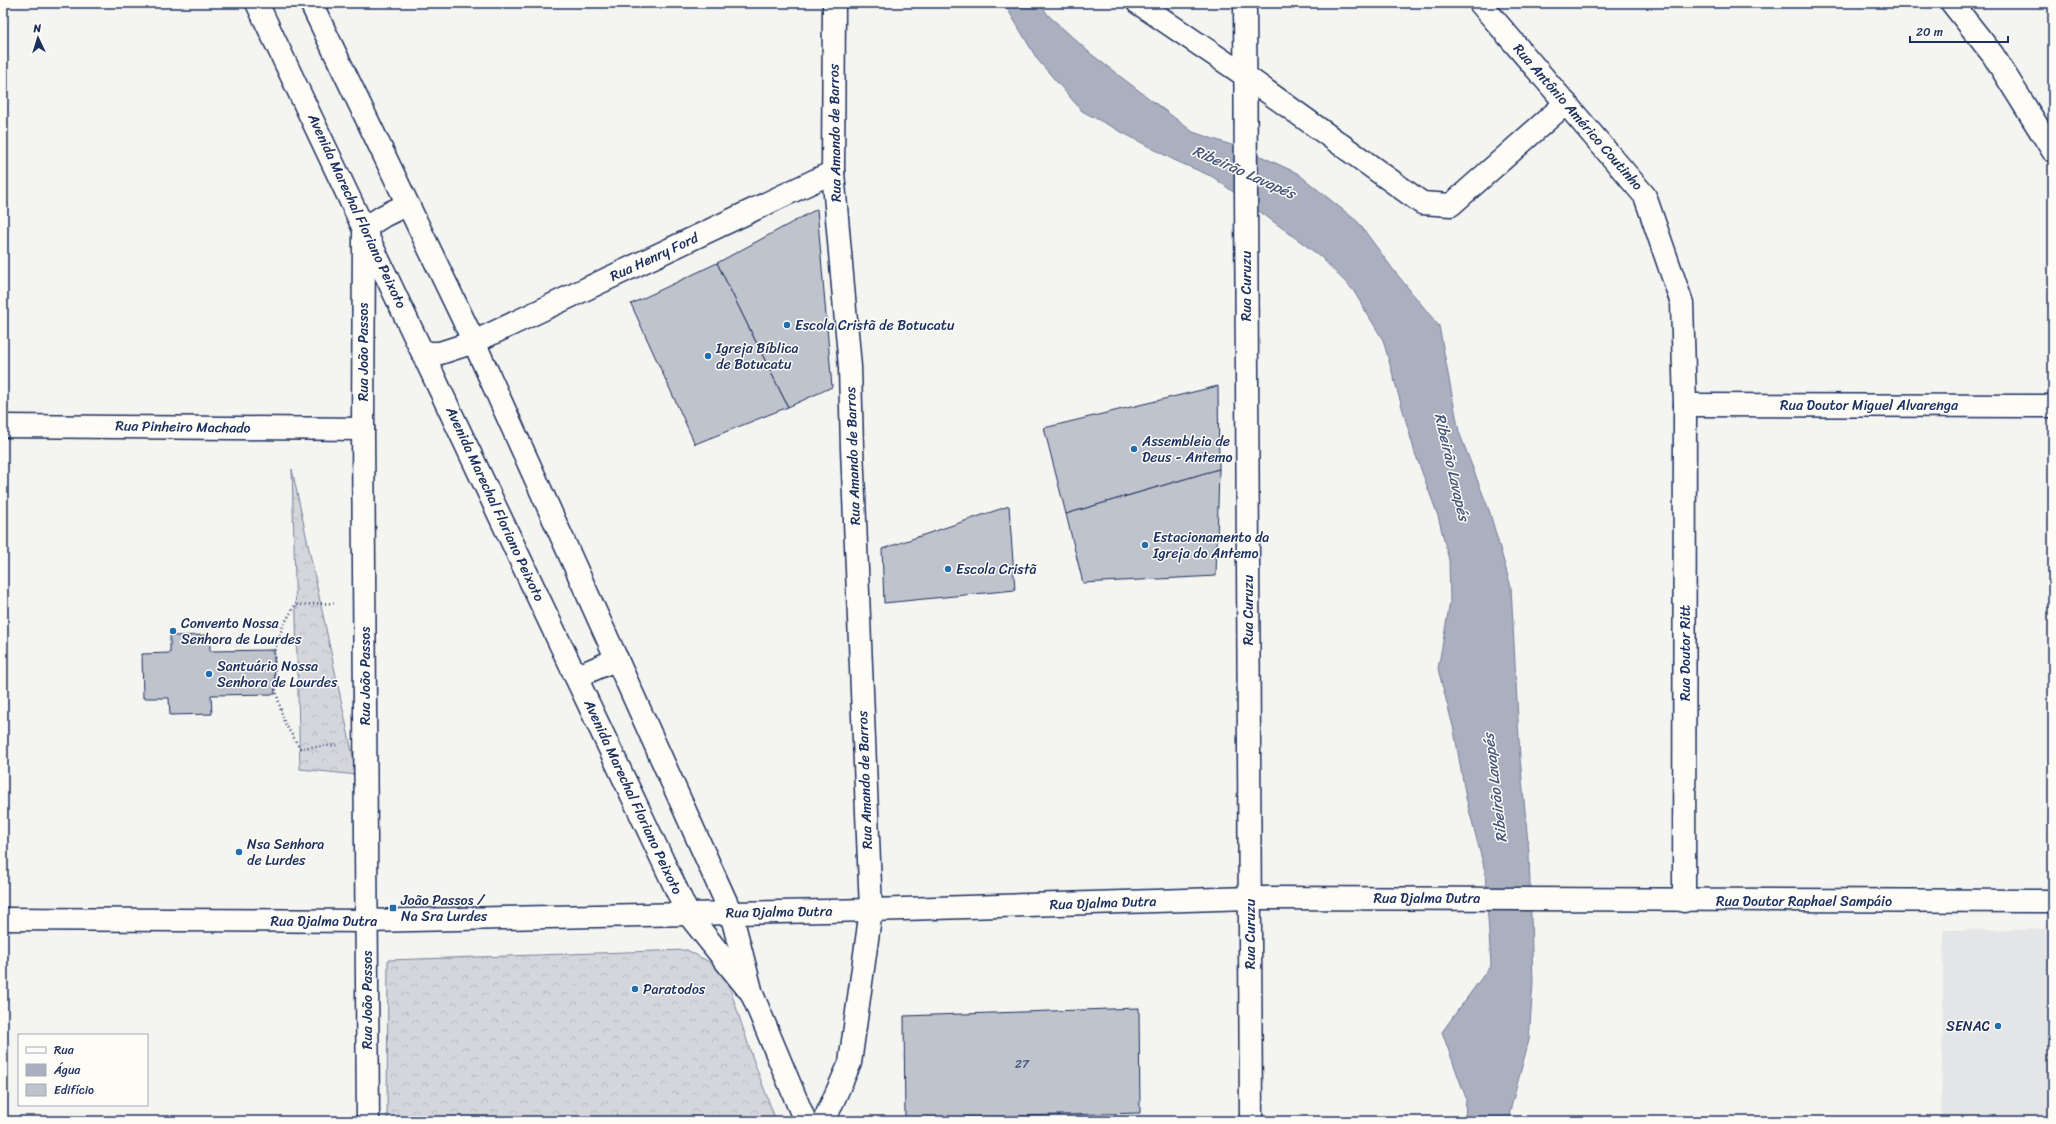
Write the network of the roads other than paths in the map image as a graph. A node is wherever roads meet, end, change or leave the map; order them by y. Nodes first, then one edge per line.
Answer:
1 (257, 3) edge
2 (311, 3) edge
3 (834, 3) edge
4 (1138, 3) edge
5 (1245, 3) edge
6 (1480, 3) edge
7 (1952, 3) edge
8 (1247, 77) junction
9 (1566, 103) junction
10 (2053, 151) edge
11 (833, 172) junction
12 (408, 205) junction
13 (364, 230) junction
14 (474, 342) junction
15 (424, 353) junction
16 (1685, 405) junction
17 (2053, 406) edge
18 (3, 426) edge
19 (363, 430) junction
20 (617, 659) junction
21 (576, 677) junction
22 (1250, 898) junction
23 (1556, 899) joint
24 (1684, 901) junction
25 (2053, 901) edge
26 (871, 910) junction
27 (731, 913) junction
28 (688, 914) junction
29 (3, 919) edge
30 (366, 921) junction
31 (752, 994) junction
32 (368, 1121) edge
33 (805, 1121) edge
34 (824, 1121) edge
35 (1251, 1121) edge

1 - 13 street, Avenida Marechal Floriano Peixoto
2 - 12 street, Avenida Marechal Floriano Peixoto
3 - 11 street, Rua Amando de Barros
4 - 8 street
5 - 8 street, Rua Curuzu
6 - 9 street, Rua Antônio Américo Coutinho
7 - 10 street
8 - 9 street
8 - 22 street, Rua Curuzu
9 - 16 street, Rua Antônio Américo Coutinho
11 - 14 street, Rua Henry Ford
11 - 26 street, Rua Amando de Barros
12 - 13 street
12 - 14 street, Avenida Marechal Floriano Peixoto
13 - 15 street, Avenida Marechal Floriano Peixoto
13 - 19 street, Rua João Passos
14 - 15 street, Rua Henry Ford
14 - 20 street, Avenida Marechal Floriano Peixoto
15 - 21 street, Avenida Marechal Floriano Peixoto
16 - 17 street, Rua Doutor Miguel Alvarenga
16 - 24 street, Rua Doutor Ritt
18 - 19 street, Rua Pinheiro Machado
19 - 30 street, Rua João Passos
20 - 21 street
20 - 27 street, Avenida Marechal Floriano Peixoto
21 - 28 street, Avenida Marechal Floriano Peixoto
22 - 23 street, Rua Djalma Dutra
22 - 26 street, Rua Djalma Dutra
22 - 35 street, Rua Curuzu
23 - 24 street, Rua Doutor Raphael Sampáio
24 - 25 street, Rua Doutor Raphael Sampáio
26 - 27 street, Rua Djalma Dutra
26 - 34 street, Rua Amando de Barros
27 - 28 street, Rua Djalma Dutra
27 - 31 street, Avenida Marechal Floriano Peixoto
28 - 30 street, Rua Djalma Dutra
28 - 31 street, Avenida Marechal Floriano Peixoto
29 - 30 street, Rua Djalma Dutra
30 - 32 street, Rua João Passos
31 - 33 street, Avenida Marechal Floriano Peixoto

